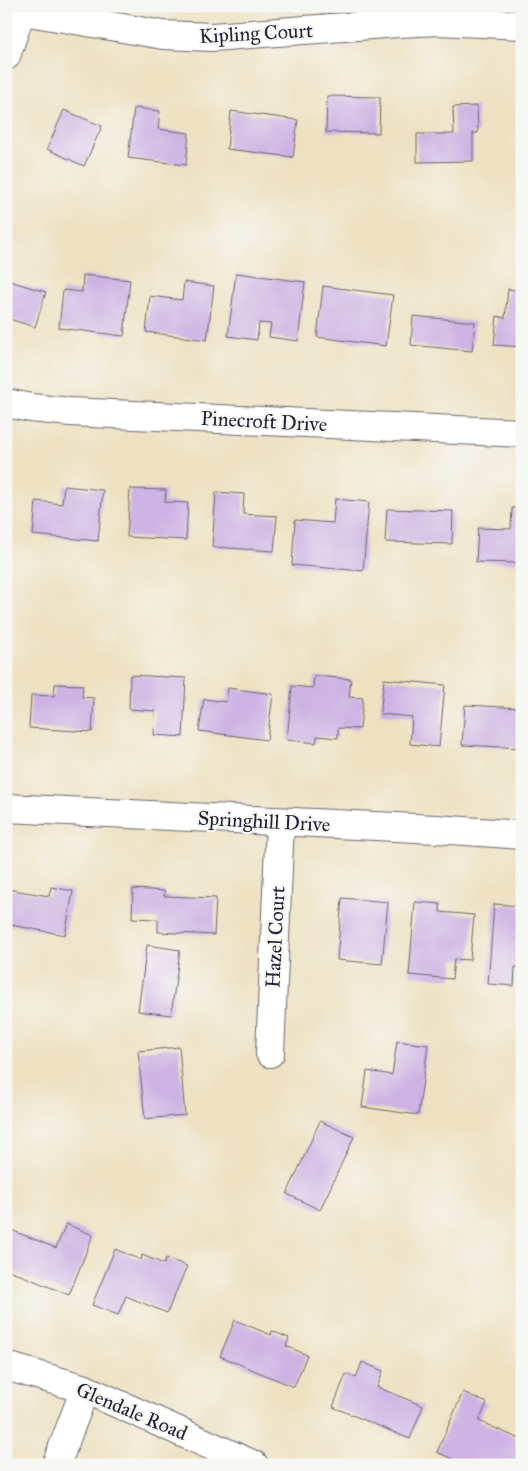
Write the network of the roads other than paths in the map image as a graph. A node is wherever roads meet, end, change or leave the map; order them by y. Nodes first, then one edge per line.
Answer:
1 (23, 9) edge
2 (522, 25) edge
3 (6, 56) edge
4 (6, 403) edge
5 (522, 433) edge
6 (6, 808) edge
7 (280, 822) junction
8 (522, 835) edge
9 (270, 1053) dead end
10 (6, 1366) edge
11 (85, 1389) junction
12 (56, 1465) edge
13 (254, 1465) edge

1 - 2 street, Kipling Court
1 - 3 street
4 - 5 street, Pinecroft Drive
6 - 7 street, Springhill Drive
7 - 8 street, Springhill Drive
7 - 9 street, Hazel Court
10 - 11 street, Glendale Road
11 - 12 street
11 - 13 street, Glendale Road

